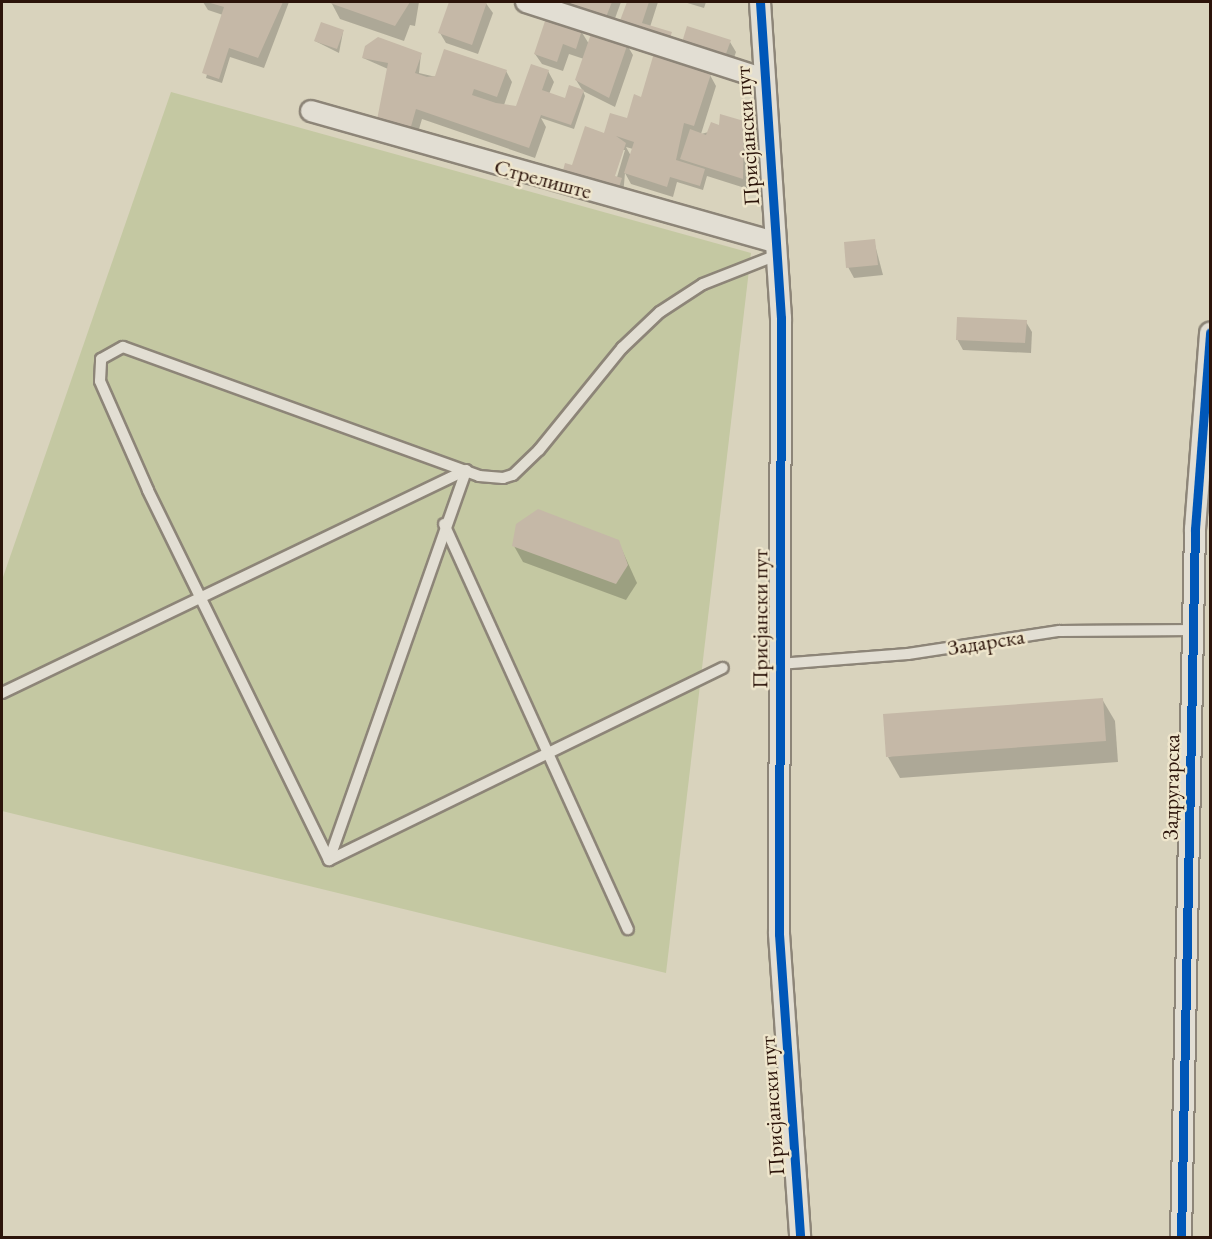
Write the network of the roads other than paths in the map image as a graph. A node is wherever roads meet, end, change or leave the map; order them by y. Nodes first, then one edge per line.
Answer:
1 (526, 2) edge
2 (760, 2) edge
3 (761, 78) junction
4 (311, 111) dead end
5 (776, 249) junction
6 (1210, 333) edge
7 (1210, 339) edge
8 (466, 470) junction
9 (444, 524) junction
10 (198, 598) junction
11 (1194, 630) junction
12 (779, 664) junction
13 (723, 668) dead end
14 (2, 693) edge
15 (547, 756) junction
16 (329, 860) junction
17 (628, 929) dead end
18 (800, 1238) edge
19 (1181, 1238) edge

1 - 3 street
2 - 3 street, Присјански пут
3 - 5 street, Присјански пут
4 - 5 street, Стрелиште
5 - 8 lane
5 - 12 street, Присјански пут
6 - 7 street, Задругарска
7 - 11 street, Задругарска
8 - 9 lane
8 - 10 lane
8 - 10 lane
9 - 15 lane
9 - 16 lane
10 - 14 lane
10 - 16 lane
11 - 12 lane, Задарска
11 - 19 street, Задругарска
12 - 18 street, Присјански пут
13 - 15 lane
15 - 16 lane
15 - 17 lane

